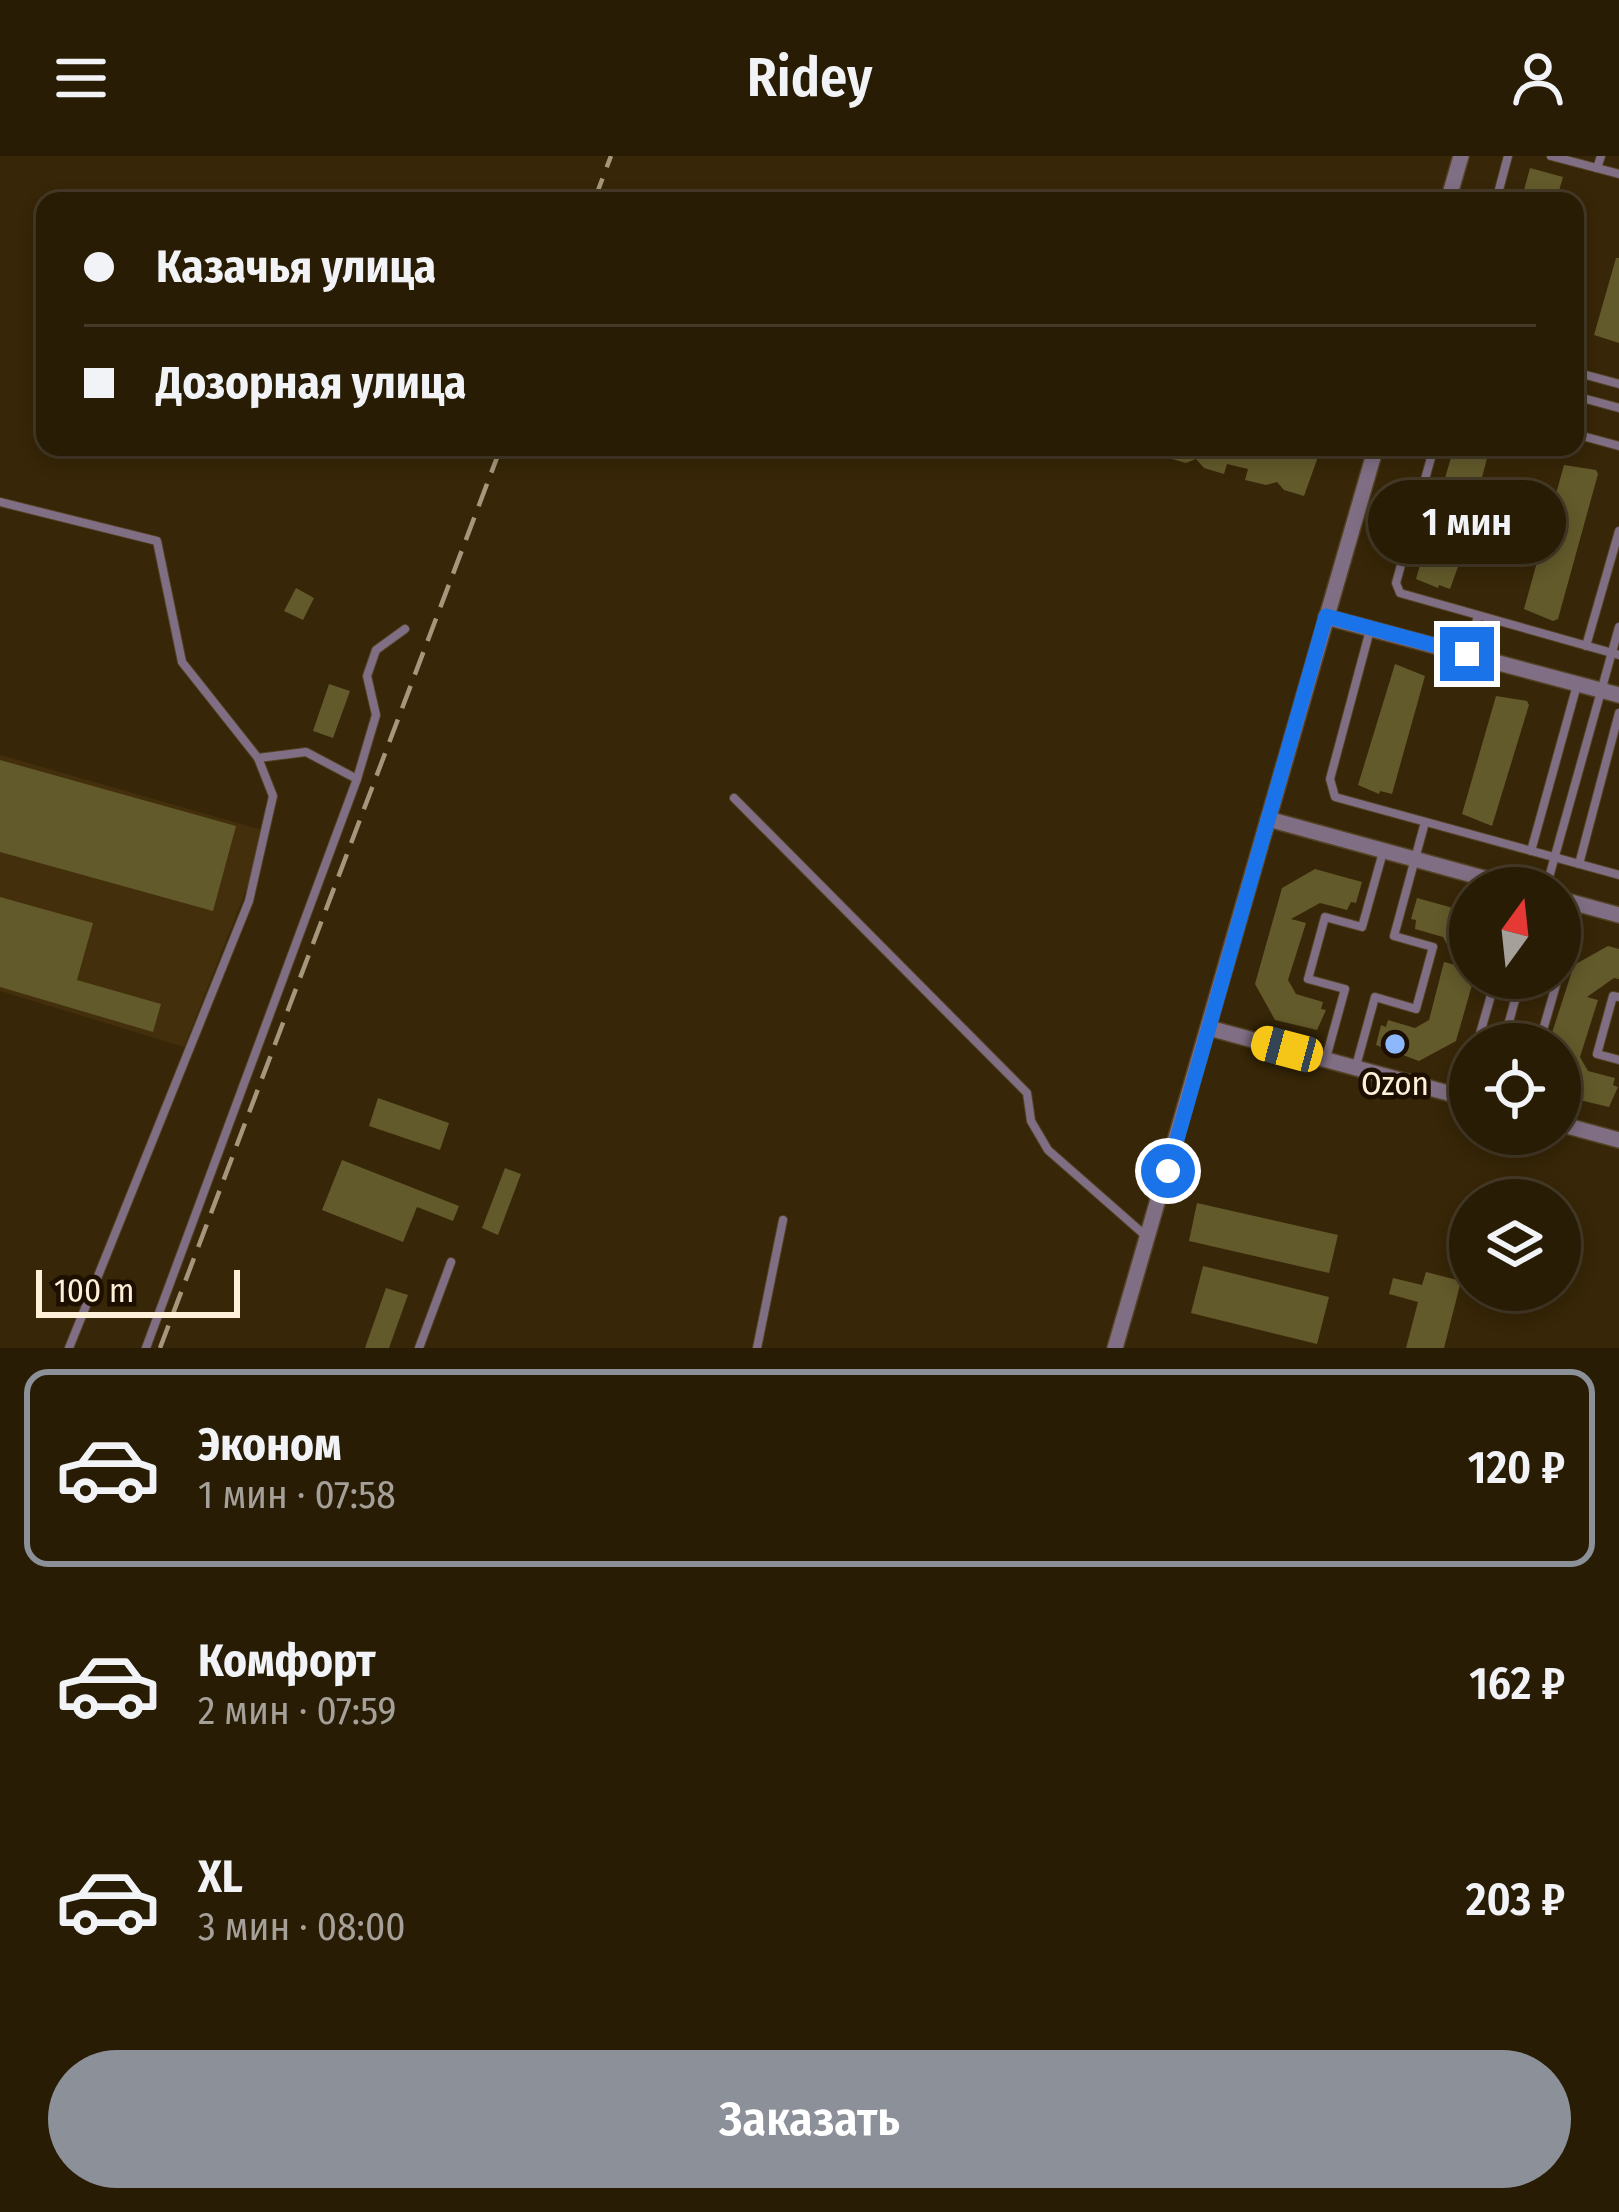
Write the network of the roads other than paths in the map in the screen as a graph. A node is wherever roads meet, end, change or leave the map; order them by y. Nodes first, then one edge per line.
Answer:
1 (1461, 156) edge
2 (1508, 156) edge
3 (1551, 156) edge
4 (1601, 156) edge
5 (1597, 168) junction
6 (1619, 174) edge
7 (1451, 192) edge
8 (1498, 192) edge
9 (1584, 374) edge
10 (1619, 384) edge
11 (1584, 398) edge
12 (1619, 408) edge
13 (1584, 436) edge
14 (1619, 446) edge
15 (1373, 456) edge
16 (1432, 456) edge
17 (0, 502) edge
18 (1619, 531) edge
19 (1326, 616) junction
20 (1478, 616) junction
21 (1619, 627) edge
22 (1371, 628) junction
23 (404, 629) dead end
24 (1586, 646) junction
25 (1467, 654) junction
26 (1615, 654) edge
27 (1577, 683) junction
28 (1601, 690) junction
29 (1619, 695) edge
30 (1619, 713) edge
31 (258, 758) junction
32 (357, 779) junction
33 (734, 798) dead end
34 (1268, 819) junction
35 (1425, 822) junction
36 (1383, 850) junction
37 (1531, 851) junction
38 (1555, 857) junction
39 (1414, 859) junction
40 (1579, 864) junction
41 (1552, 867) edge
42 (1449, 869) edge
43 (1619, 875) edge
44 (1581, 904) edge
45 (1619, 915) edge
46 (1619, 997) edge
47 (1209, 1028) junction
48 (1325, 1060) junction
49 (1619, 1060) edge
50 (1356, 1068) junction
51 (1449, 1093) edge
52 (1581, 1129) edge
53 (1619, 1138) edge
54 (783, 1220) dead end
55 (1148, 1238) junction
56 (451, 1262) dead end
57 (69, 1348) edge
58 (146, 1348) edge
59 (418, 1348) edge
60 (757, 1348) edge
61 (1115, 1348) edge

1 - 7 street
2 - 8 lane
3 - 5 lane
4 - 5 lane
5 - 6 lane
9 - 10 lane
11 - 12 lane
13 - 14 lane
15 - 19 street
16 - 20 lane
17 - 31 lane
18 - 24 lane
19 - 22 street
19 - 34 street
20 - 24 lane
20 - 25 lane
21 - 26 lane
22 - 25 street
22 - 35 lane
23 - 32 lane
24 - 26 lane
25 - 27 street
26 - 28 lane
27 - 28 street
27 - 37 lane
28 - 29 street
28 - 38 lane
30 - 40 lane
31 - 32 lane
31 - 57 lane
32 - 58 lane
33 - 55 lane
34 - 36 street
34 - 47 street
35 - 37 lane
35 - 39 lane
36 - 39 street
36 - 48 lane
37 - 38 lane
38 - 40 lane
38 - 41 lane
39 - 42 street
39 - 50 lane
40 - 43 lane
44 - 45 street
46 - 49 lane
47 - 48 street
47 - 55 street
48 - 50 street
50 - 51 street
52 - 53 street
54 - 60 lane
55 - 61 street
56 - 59 lane

